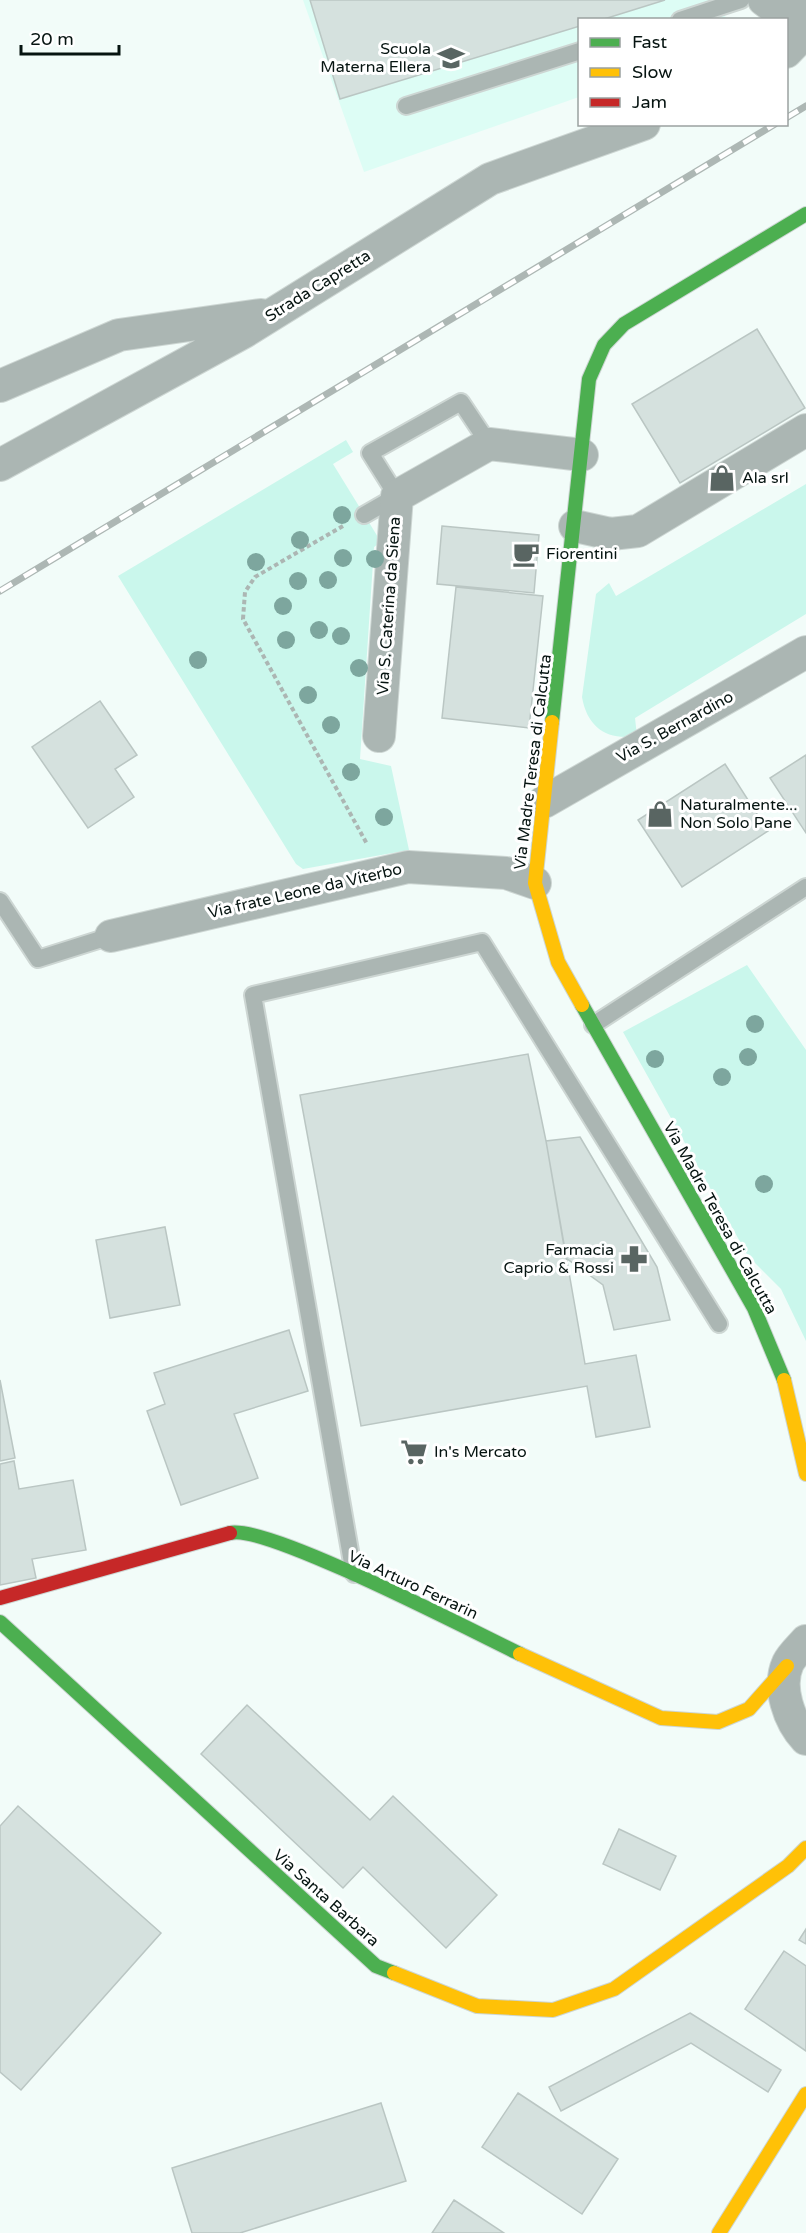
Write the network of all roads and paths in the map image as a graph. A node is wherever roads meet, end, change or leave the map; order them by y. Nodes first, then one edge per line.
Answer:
1 (741, 0) edge
2 (764, 0) edge
3 (806, 15) edge
4 (686, 18) edge
5 (806, 31) edge
6 (788, 50) edge
7 (578, 51) edge
8 (406, 106) dead end
9 (638, 126) edge
10 (806, 214) edge
11 (274, 314) junction
12 (0, 386) edge
13 (806, 430) edge
14 (489, 444) junction
15 (582, 455) junction
16 (0, 465) edge
17 (397, 496) junction
18 (364, 515) joint
19 (575, 526) junction
20 (806, 652) edge
21 (380, 736) dead end
22 (544, 802) junction
23 (383, 873) junction
24 (535, 883) junction
25 (806, 887) edge
26 (0, 901) edge
27 (111, 936) joint
28 (593, 1025) junction
29 (719, 1324) dead end
30 (806, 1474) edge
31 (354, 1574) junction
32 (0, 1598) edge
33 (0, 1622) edge
34 (806, 1641) edge
35 (787, 1666) junction
36 (806, 1738) edge
37 (806, 1848) edge
38 (806, 2094) edge
39 (719, 2233) edge

1 - 4 lane
2 - 3 street
5 - 6 street
7 - 8 lane
9 - 11 street, Strada Capretta
10 - 15 street, Via Madre Teresa di Calcutta
11 - 12 street
11 - 16 street, Strada Capretta
13 - 19 street
14 - 15 street
14 - 17 street, Via S. Caterina da Siena
14 - 17 lane
15 - 19 street, Via Madre Teresa di Calcutta
17 - 18 lane
17 - 21 street, Via S. Caterina da Siena
18 - 23 path
19 - 22 street, Via Madre Teresa di Calcutta
20 - 22 street, Via S. Bernardino
22 - 24 street, Via Madre Teresa di Calcutta
23 - 24 street, Via frate Leone da Viterbo
23 - 27 street, Via frate Leone da Viterbo
24 - 28 street, Via Madre Teresa di Calcutta
25 - 28 lane
26 - 27 lane
28 - 30 street, Via Madre Teresa di Calcutta
29 - 31 lane
31 - 32 street, Via Arturo Ferrarin
31 - 35 street, Via Arturo Ferrarin
33 - 37 street, Via Santa Barbara
34 - 35 street
35 - 36 street
38 - 39 street

